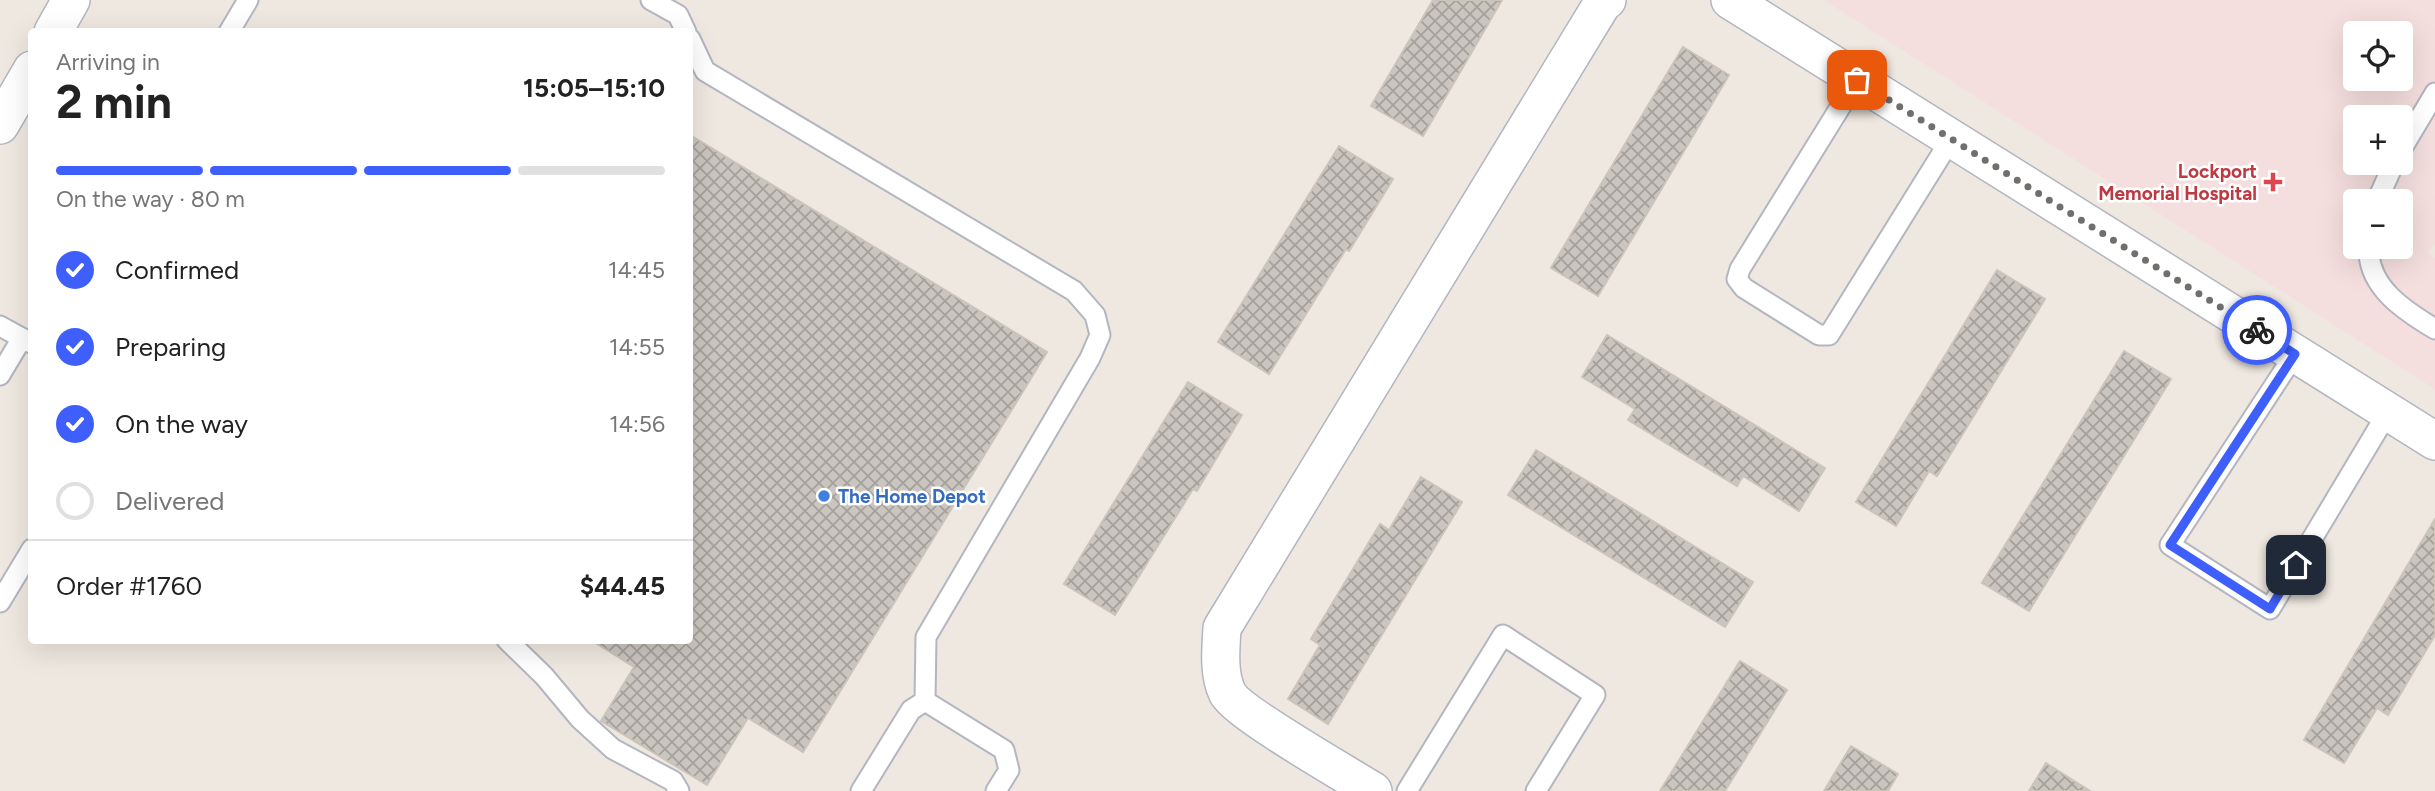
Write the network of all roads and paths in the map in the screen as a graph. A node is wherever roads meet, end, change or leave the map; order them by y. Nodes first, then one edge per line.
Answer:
1 (71, 0) edge
2 (248, 0) edge
3 (652, 0) edge
4 (1607, 0) edge
5 (1730, 0) edge
6 (55, 28) edge
7 (231, 28) edge
8 (684, 28) edge
9 (693, 45) edge
10 (28, 77) edge
11 (1857, 80) junction
12 (2435, 93) edge
13 (0, 125) edge
14 (2413, 130) edge
15 (1951, 139) junction
16 (2368, 259) edge
17 (0, 326) edge
18 (2435, 330) edge
19 (27, 340) edge
20 (2295, 354) junction
21 (0, 375) edge
22 (2388, 412) junction
23 (2435, 441) edge
24 (28, 552) edge
25 (8, 570) edge
26 (0, 602) edge
27 (512, 644) edge
28 (925, 701) junction
29 (678, 791) edge
30 (861, 791) edge
31 (996, 791) edge
32 (1373, 791) edge
33 (1407, 791) edge
34 (1536, 791) edge

1 - 6 street
2 - 7 lane
3 - 8 lane
4 - 32 street
5 - 11 street
9 - 28 lane
10 - 13 street
11 - 15 street
11 - 15 lane
12 - 14 lane
15 - 20 street
16 - 18 lane
17 - 19 lane
19 - 21 lane
20 - 22 street
20 - 22 lane
22 - 23 street
24 - 25 lane
25 - 26 lane
27 - 29 lane
28 - 30 lane
28 - 31 lane
33 - 34 lane

